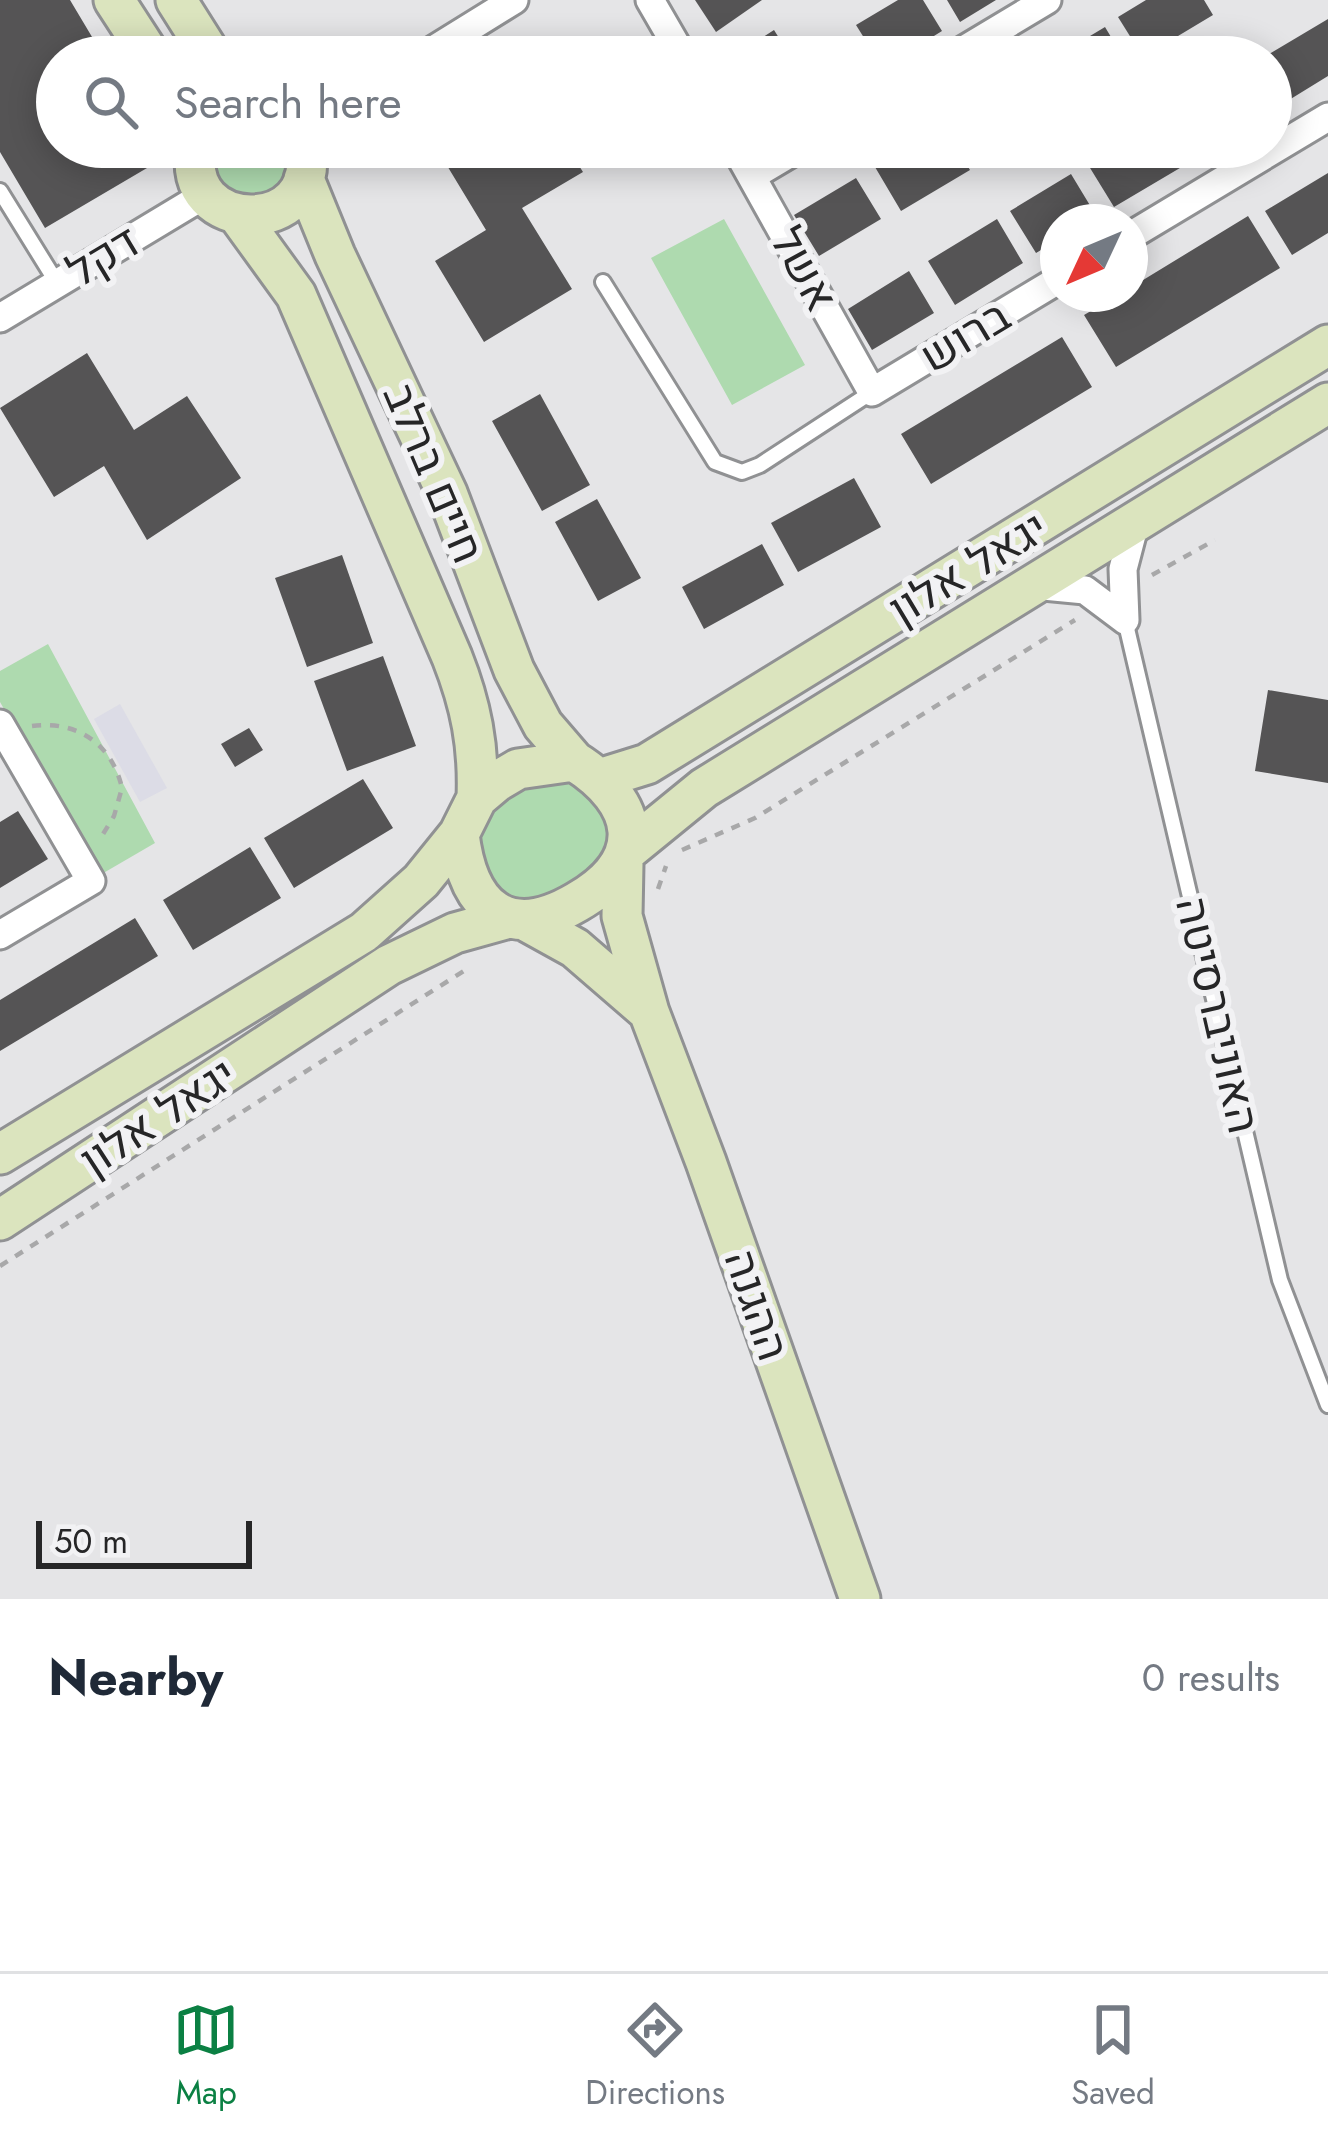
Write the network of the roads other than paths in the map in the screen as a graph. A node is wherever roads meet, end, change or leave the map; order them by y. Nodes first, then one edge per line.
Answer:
1 (114, 0) edge
2 (176, 0) edge
3 (514, 0) edge
4 (650, 0) edge
5 (1047, 0) edge
6 (137, 36) edge
7 (199, 36) edge
8 (456, 36) edge
9 (671, 36) edge
10 (987, 36) edge
11 (1328, 117) edge
12 (1292, 139) edge
13 (197, 168) edge
14 (303, 168) edge
15 (311, 168) edge
16 (747, 168) edge
17 (766, 168) edge
18 (1243, 168) edge
19 (752, 176) junction
20 (0, 191) edge
21 (222, 205) junction
22 (1148, 225) edge
23 (603, 282) dead end
24 (57, 283) junction
25 (1040, 291) edge
26 (0, 317) edge
27 (1328, 345) edge
28 (872, 392) junction
29 (1328, 403) edge
30 (1135, 523) junction
31 (1033, 585) junction
32 (1125, 620) junction
33 (2, 728) edge
34 (588, 770) junction
35 (477, 798) junction
36 (459, 834) junction
37 (626, 857) junction
38 (518, 920) junction
39 (0, 934) edge
40 (649, 1012) junction
41 (0, 1154) edge
42 (0, 1220) edge
43 (1328, 1405) edge
44 (860, 1599) edge

1 - 6 street
2 - 7 street
3 - 8 street
4 - 9 street
5 - 10 street
11 - 12 street
13 - 21 street
14 - 21 street
15 - 34 street, חיים ברלב
16 - 19 street, אשל
17 - 19 street
18 - 22 street
19 - 28 street, אשל
20 - 24 lane
21 - 24 street, דקל
21 - 35 street, חיים ברלב
23 - 28 lane
24 - 26 street, דקל
25 - 28 street, ברוש
27 - 34 street, יגאל אלון
29 - 30 street, יגאל אלון
30 - 31 street, יגאל אלון
30 - 32 street, האוניברסיטה
31 - 32 street
31 - 37 street, יגאל אלון
32 - 43 lane, האוניברסיטה
33 - 39 street
34 - 35 street
34 - 37 street
35 - 36 street
36 - 38 street
36 - 41 street, יגאל אלון
37 - 38 street
37 - 40 street, ההגנה
38 - 40 street, ההגנה
38 - 42 street, יגאל אלון
40 - 44 street, ההגנה

